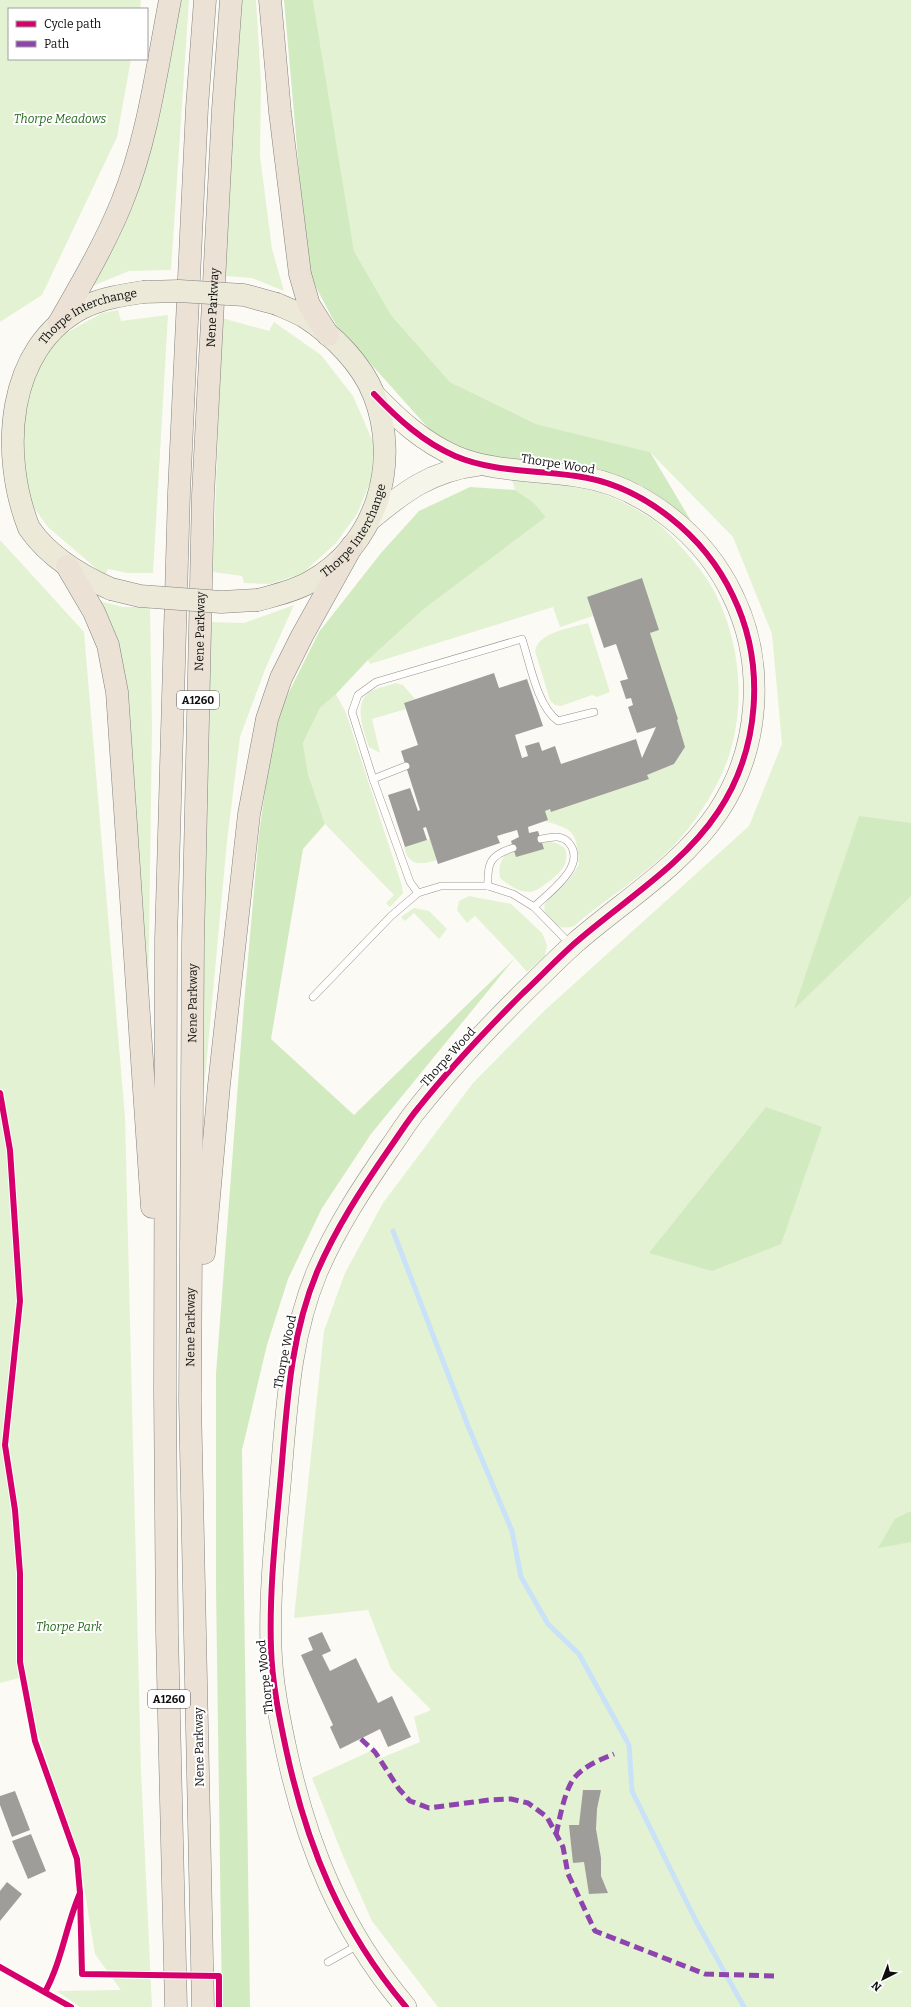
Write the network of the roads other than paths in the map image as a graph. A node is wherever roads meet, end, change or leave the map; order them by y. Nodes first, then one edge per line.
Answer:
1 (170, 0) edge
2 (205, 0) edge
3 (231, 0) edge
4 (270, 0) edge
5 (59, 323) junction
6 (328, 335) junction
7 (27, 358) junction
8 (7, 368) dead end
9 (374, 394) junction
10 (484, 464) junction
11 (0, 504) edge
12 (369, 521) junction
13 (28, 528) junction
14 (352, 546) junction
15 (67, 566) junction
16 (594, 712) dead end
17 (406, 766) dead end
18 (373, 779) junction
19 (541, 839) dead end
20 (513, 848) dead end
21 (488, 886) junction
22 (418, 892) junction
23 (534, 907) junction
24 (571, 946) junction
25 (313, 997) dead end
26 (165, 1392) junction
27 (190, 1401) junction
28 (360, 1944) junction
29 (328, 1962) dead end
30 (176, 2007) edge
31 (203, 2007) edge
32 (406, 2007) edge

1 - 5 highway
2 - 26 highway, Nene Parkway / A1260
3 - 27 highway, Nene Parkway / A1260
4 - 6 highway
5 - 6 main road, Thorpe Interchange, bridge
5 - 7 main road, Thorpe Interchange
6 - 9 main road, Thorpe Interchange
7 - 8 main road
7 - 13 main road, Thorpe Interchange
9 - 10 street, Thorpe Wood
9 - 12 main road, Thorpe Interchange
10 - 12 street, Thorpe Wood
10 - 24 street, Thorpe Wood
11 - 13 main road
12 - 14 main road, Thorpe Interchange
13 - 15 main road, Thorpe Interchange
14 - 15 main road, Thorpe Interchange, bridge
14 - 27 highway
15 - 26 highway
16 - 18 lane
17 - 18 lane
18 - 22 lane
19 - 23 lane
20 - 21 lane
21 - 22 lane
21 - 23 lane
22 - 25 lane
23 - 24 lane
24 - 28 street, Thorpe Wood
26 - 30 highway, Nene Parkway / A1260
27 - 31 highway, Nene Parkway / A1260
28 - 29 lane
28 - 32 street, Thorpe Wood

